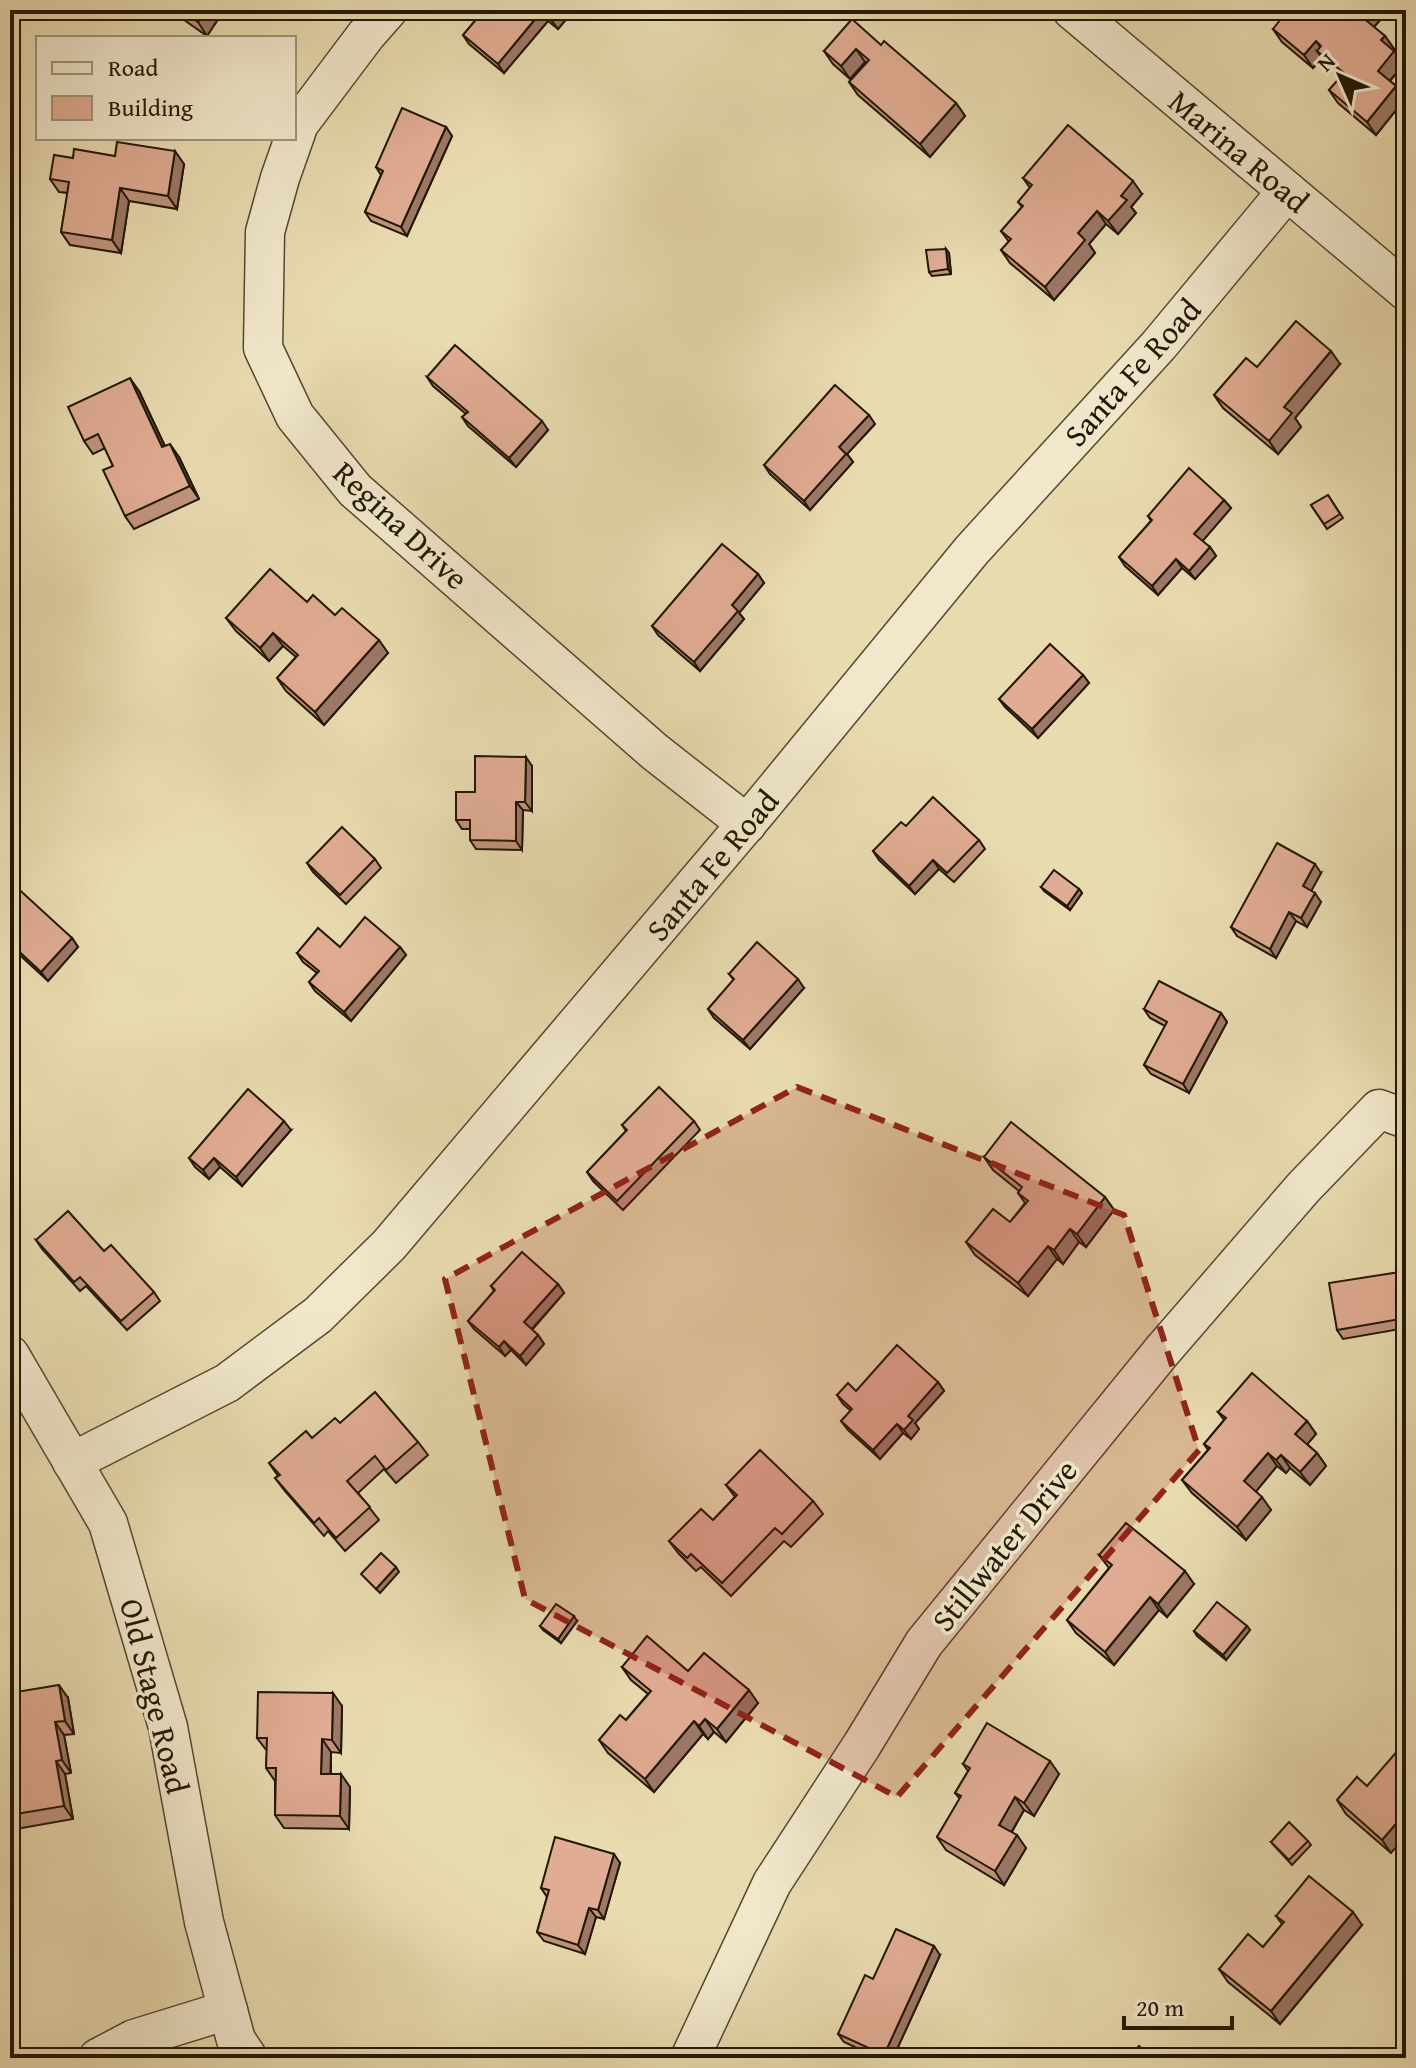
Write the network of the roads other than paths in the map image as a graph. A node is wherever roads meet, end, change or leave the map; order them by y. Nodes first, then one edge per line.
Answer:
1 (388, 10) edge
2 (1072, 10) edge
3 (296, 133) edge
4 (293, 140) edge
5 (1287, 191) junction
6 (1406, 291) edge
7 (747, 824) junction
8 (1406, 1119) edge
9 (10, 1355) edge
10 (72, 1462) junction
11 (228, 2010) junction
12 (98, 2058) edge
13 (248, 2058) edge
14 (690, 2058) edge

1 - 3 street, Regina Drive
2 - 5 street, Marina Road
4 - 7 street, Regina Drive
5 - 6 street, Marina Road
5 - 7 street, Santa Fe Road
7 - 10 street, Santa Fe Road
8 - 14 street, Stillwater Drive
9 - 10 street, Old Stage Road
10 - 11 street, Old Stage Road
11 - 12 street
11 - 13 street, Old Stage Road

